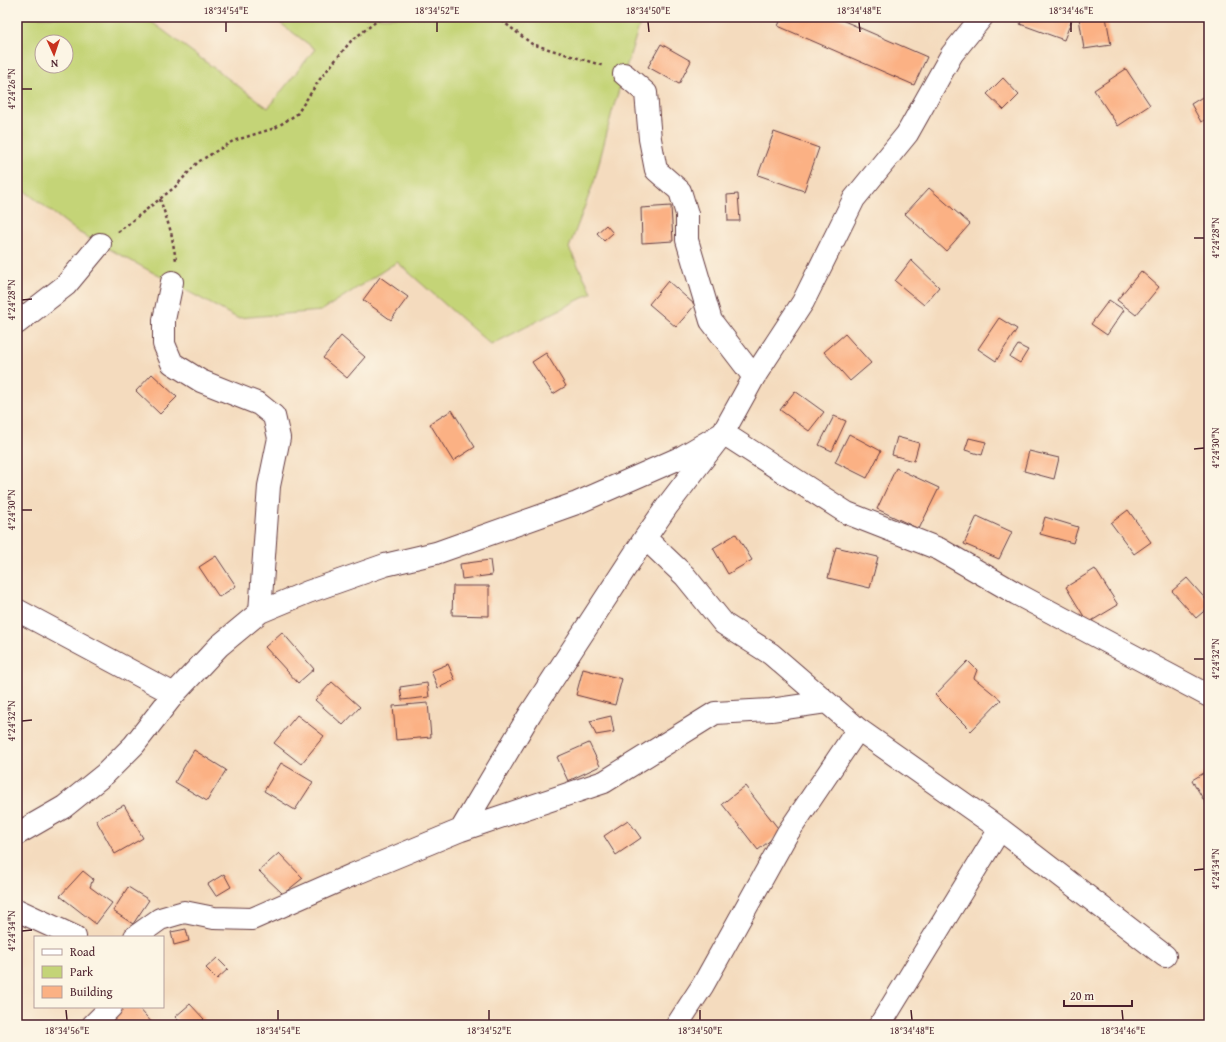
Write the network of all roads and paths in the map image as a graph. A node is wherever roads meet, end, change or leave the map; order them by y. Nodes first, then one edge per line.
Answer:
1 (382, 17) edge
2 (497, 17) edge
3 (982, 17) edge
4 (624, 74) joint
5 (160, 199) junction
6 (100, 244) joint
7 (172, 282) joint
8 (17, 323) edge
9 (754, 377) junction
10 (723, 433) junction
11 (645, 538) junction
12 (17, 610) edge
13 (260, 612) junction
14 (174, 694) junction
15 (1209, 696) edge
16 (826, 702) junction
17 (858, 729) junction
18 (1000, 829) junction
19 (461, 830) junction
20 (17, 834) edge
21 (17, 910) edge
22 (73, 936) edge
23 (136, 936) edge
24 (1165, 956) dead end
25 (110, 1008) edge
26 (93, 1025) edge
27 (677, 1025) edge
28 (880, 1025) edge

1 - 5 path
2 - 4 path
3 - 9 street
4 - 9 street
5 - 6 path
5 - 7 path
6 - 8 street
7 - 13 street
9 - 10 street
10 - 11 street
10 - 13 street
10 - 15 street
11 - 16 street
11 - 19 street
12 - 14 street
13 - 14 street
14 - 20 street
16 - 17 street
16 - 19 street
17 - 18 street
17 - 27 street
18 - 24 street
18 - 28 street
19 - 23 street
21 - 22 street
25 - 26 street

